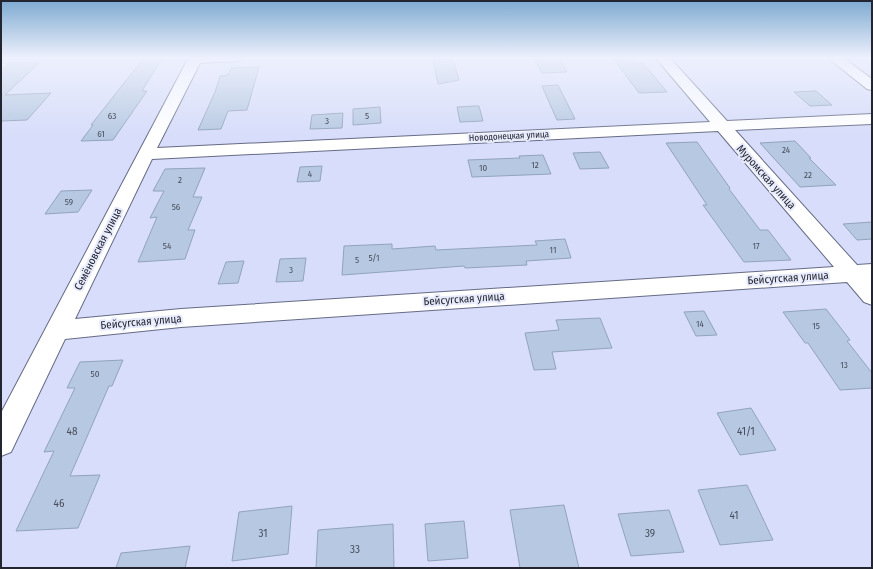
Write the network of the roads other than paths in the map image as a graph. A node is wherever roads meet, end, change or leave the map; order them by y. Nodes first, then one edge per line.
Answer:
1 (182, 84) edge
2 (684, 84) edge
3 (872, 119) edge
4 (722, 127) junction
5 (146, 154) junction
6 (862, 273) edge
7 (872, 296) edge
8 (57, 330) junction
9 (1, 442) edge

1 - 5 street, Семёновская улица
2 - 4 street, Муромская улица
3 - 4 street, Новодонецкая улица
4 - 5 street, Новодонецкая улица
4 - 6 street, Муромская улица
5 - 8 street, Семёновская улица
6 - 7 street, Муромская улица
6 - 8 street, Бейсугская улица
8 - 9 street, Семёновская улица

